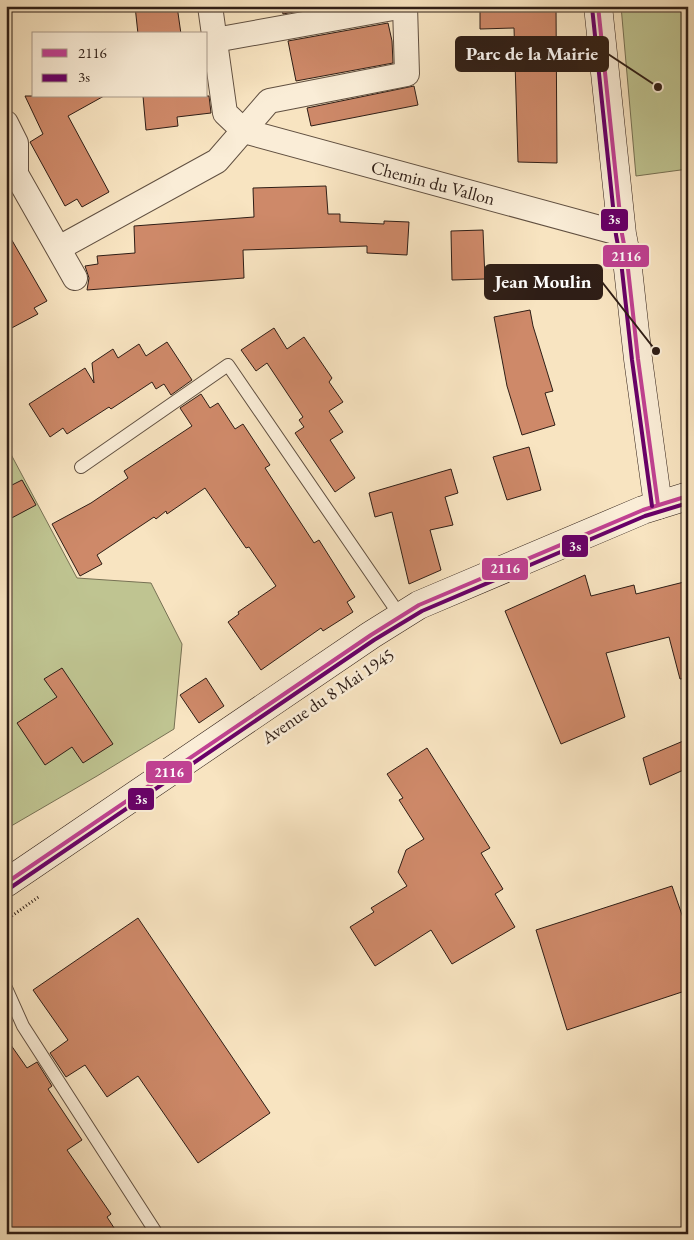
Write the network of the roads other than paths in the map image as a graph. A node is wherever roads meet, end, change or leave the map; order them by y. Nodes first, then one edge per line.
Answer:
1 (210, 6) edge
2 (404, 6) edge
3 (598, 6) edge
4 (215, 40) junction
5 (6, 123) edge
6 (244, 131) junction
7 (622, 234) junction
8 (59, 248) junction
9 (75, 278) dead end
10 (81, 467) dead end
11 (688, 496) edge
12 (658, 504) junction
13 (401, 616) junction
14 (6, 882) edge
15 (6, 988) edge
16 (157, 1234) edge

1 - 4 street, Chemin du Vallon
2 - 4 street
2 - 6 street
3 - 7 street
4 - 6 street, Chemin du Vallon
5 - 8 street
6 - 7 street, Chemin du Vallon
6 - 8 street
7 - 12 street
8 - 9 street
10 - 13 lane
11 - 12 street, Avenue du 8 Mai 1945
12 - 13 street, Avenue du 8 Mai 1945
13 - 14 street, Avenue du 8 Mai 1945
15 - 16 lane

